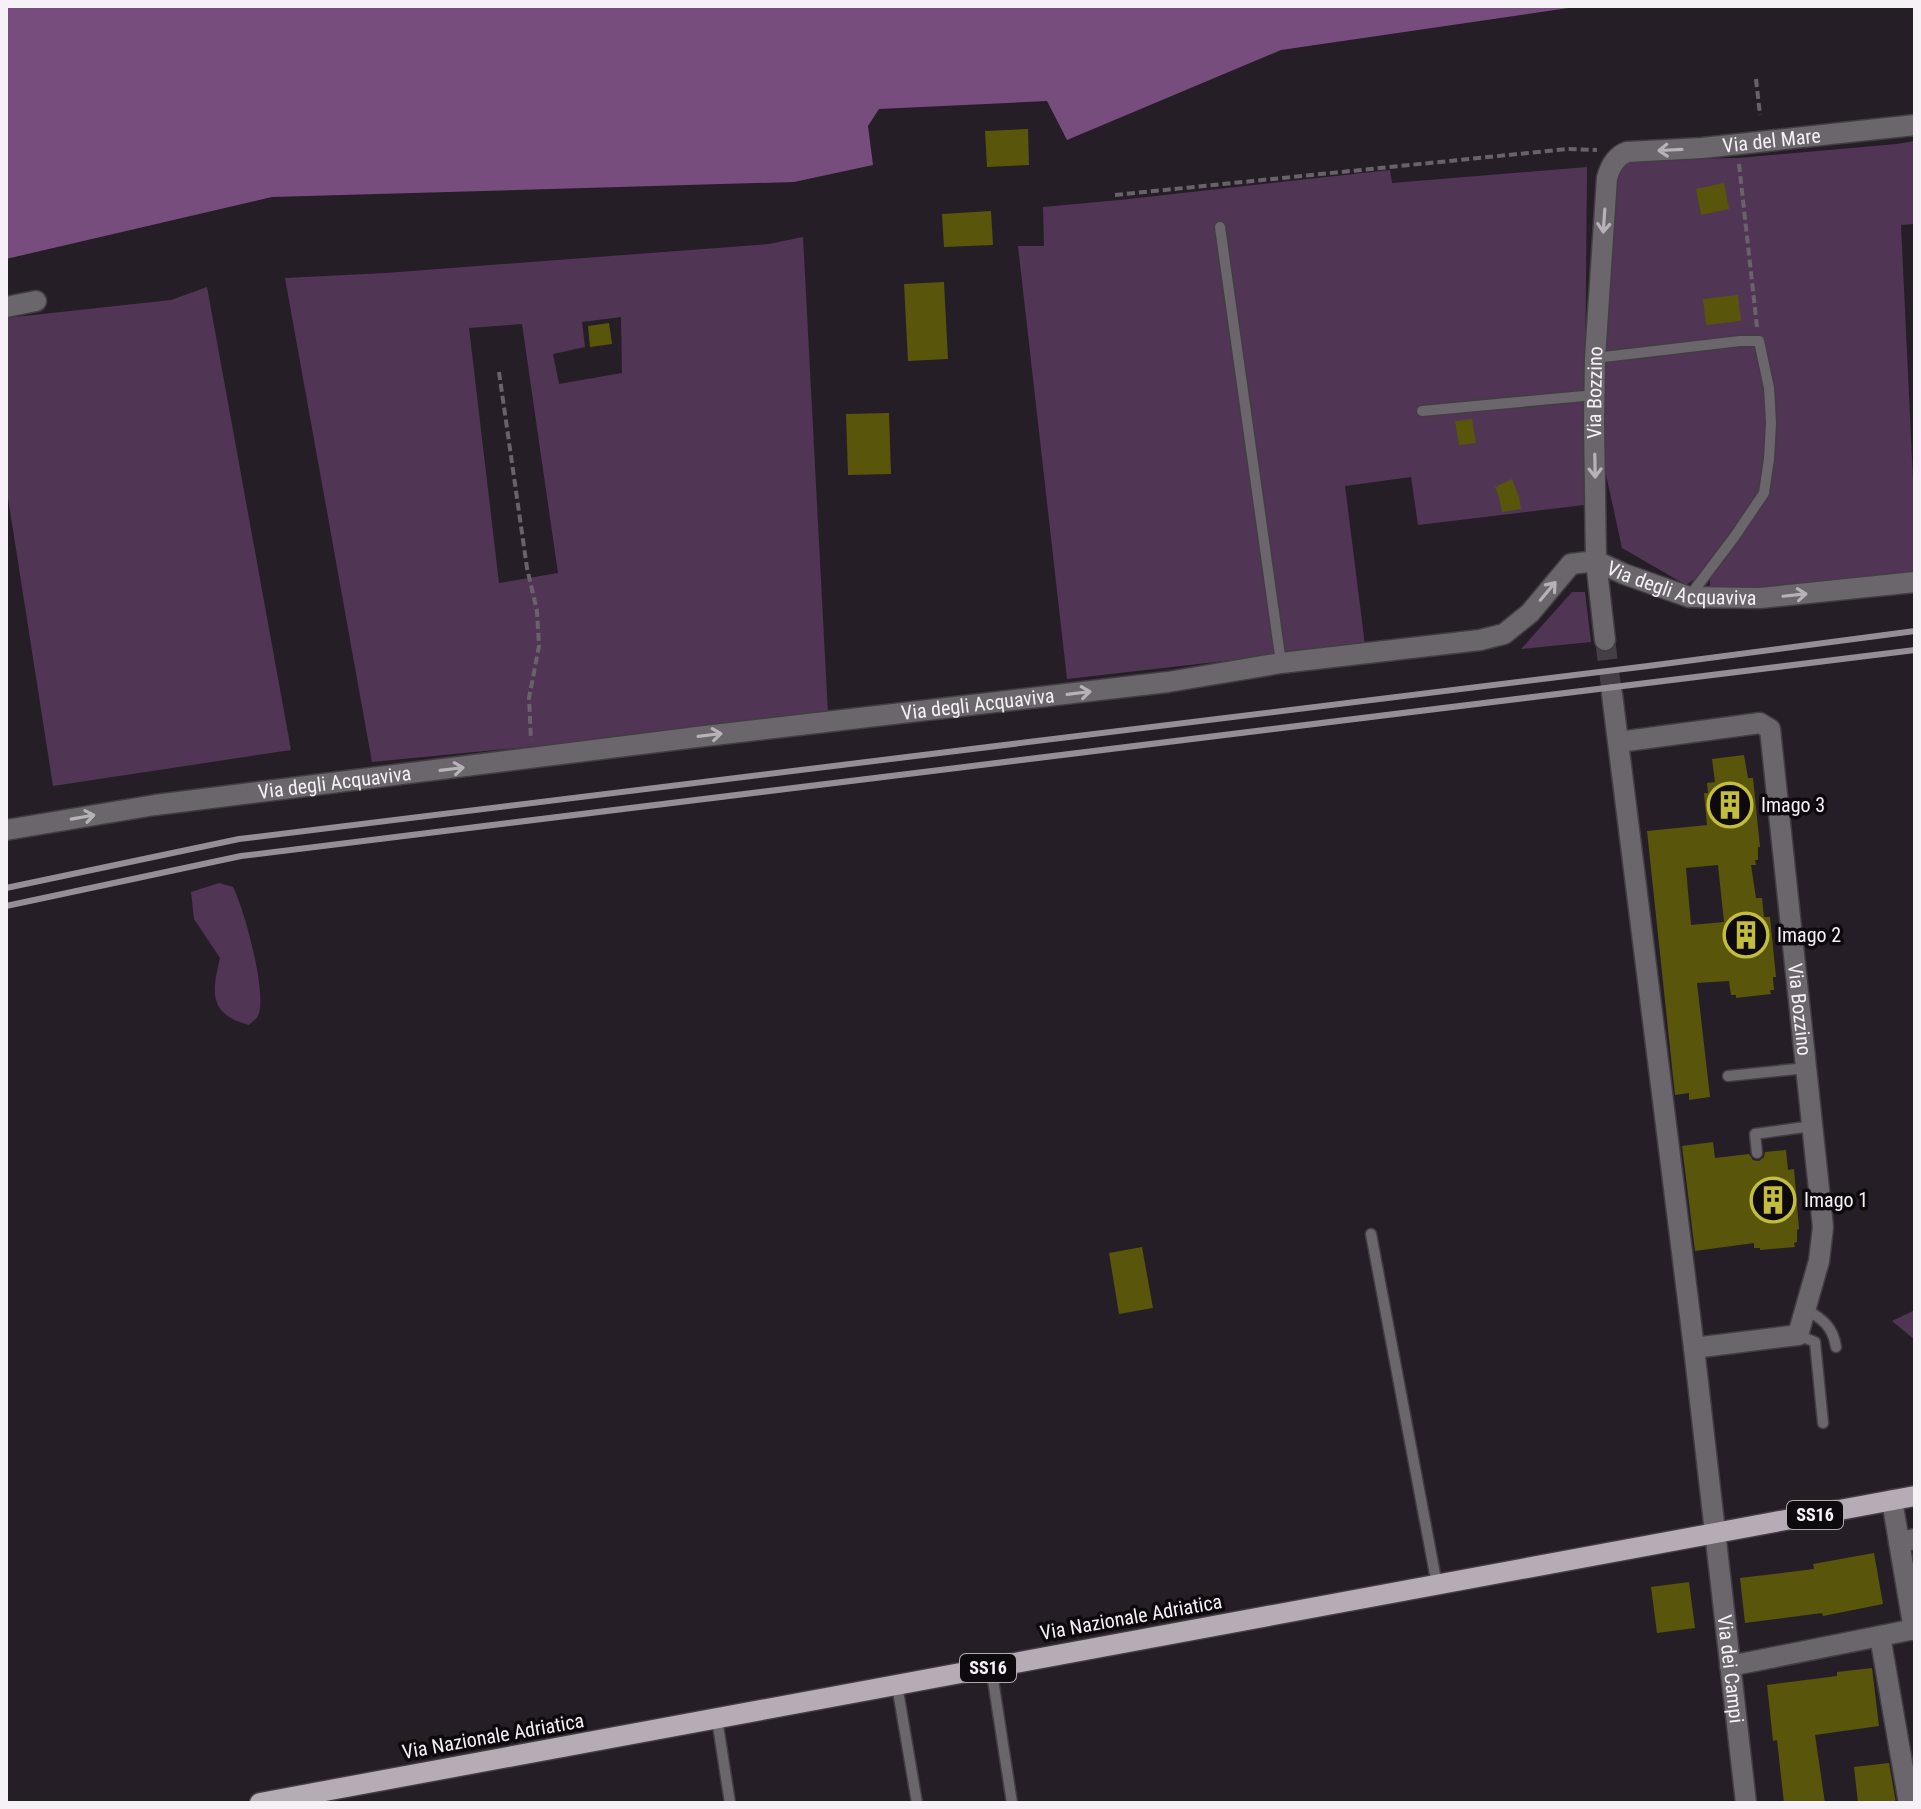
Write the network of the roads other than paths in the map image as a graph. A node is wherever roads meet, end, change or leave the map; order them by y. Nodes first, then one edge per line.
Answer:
1 (1915, 125) edge
2 (1621, 156) joint
3 (1220, 227) dead end
4 (36, 301) dead end
5 (6, 307) edge
6 (1595, 358) junction
7 (1595, 395) junction
8 (1422, 411) dead end
9 (1596, 561) junction
10 (1915, 582) edge
11 (1689, 597) junction
12 (1605, 640) tunnel mouth
13 (1281, 663) junction
14 (1612, 694) tunnel mouth
15 (1619, 742) junction
16 (6, 830) edge
17 (1806, 1068) junction
18 (1728, 1076) dead end
19 (1812, 1126) junction
20 (1757, 1153) dead end
21 (1371, 1234) dead end
22 (1805, 1309) junction
23 (1798, 1335) junction
24 (1836, 1347) dead end
25 (1694, 1348) junction
26 (1823, 1423) dead end
27 (1915, 1496) edge
28 (1892, 1500) junction
29 (1715, 1533) junction
30 (1907, 1541) edge
31 (1437, 1585) junction
32 (1914, 1630) edge
33 (1880, 1636) junction
34 (1730, 1666) junction
35 (991, 1667) junction
36 (897, 1685) junction
37 (717, 1719) junction
38 (260, 1803) edge
39 (730, 1803) edge
40 (917, 1803) edge
41 (1012, 1803) edge
42 (1746, 1803) edge
43 (1909, 1803) edge

1 -> 2 street, Via del Mare
2 -> 6 street, Via Bozzino
3 - 13 lane
4 - 5 street
6 - 7 street, Via Bozzino
6 - 11 lane
7 - 8 lane
7 -> 9 street, Via Bozzino
9 - 11 street, Via degli Acquaviva
9 - 12 street, Via Bozzino
13 -> 9 street, Via degli Acquaviva
11 -> 10 street, Via degli Acquaviva
16 -> 13 street, Via degli Acquaviva
14 - 15 street
15 - 17 street, Via Bozzino
15 - 25 street
17 - 18 lane
17 - 19 street, Via Bozzino
19 - 20 lane
19 - 22 street, Via Bozzino
21 - 31 lane
22 - 23 street, Via Bozzino
22 - 24 lane
23 - 25 street
23 - 26 lane
25 - 29 street
27 - 28 main road, Via Nazionale Adriatica / SS16
28 - 29 main road, Via Nazionale Adriatica / SS16
28 - 30 street
29 - 31 main road, Via Nazionale Adriatica / SS16
29 - 34 street, Via dei Campi
30 - 32 street
31 - 35 main road, Via Nazionale Adriatica / SS16
32 - 33 street
33 - 34 street
33 - 43 street
34 - 42 street, Via dei Campi
35 - 36 main road, Via Nazionale Adriatica / SS16
35 - 41 lane
36 - 37 main road, Via Nazionale Adriatica / SS16
36 - 40 lane
37 - 38 main road, Via Nazionale Adriatica / SS16
37 - 39 lane

